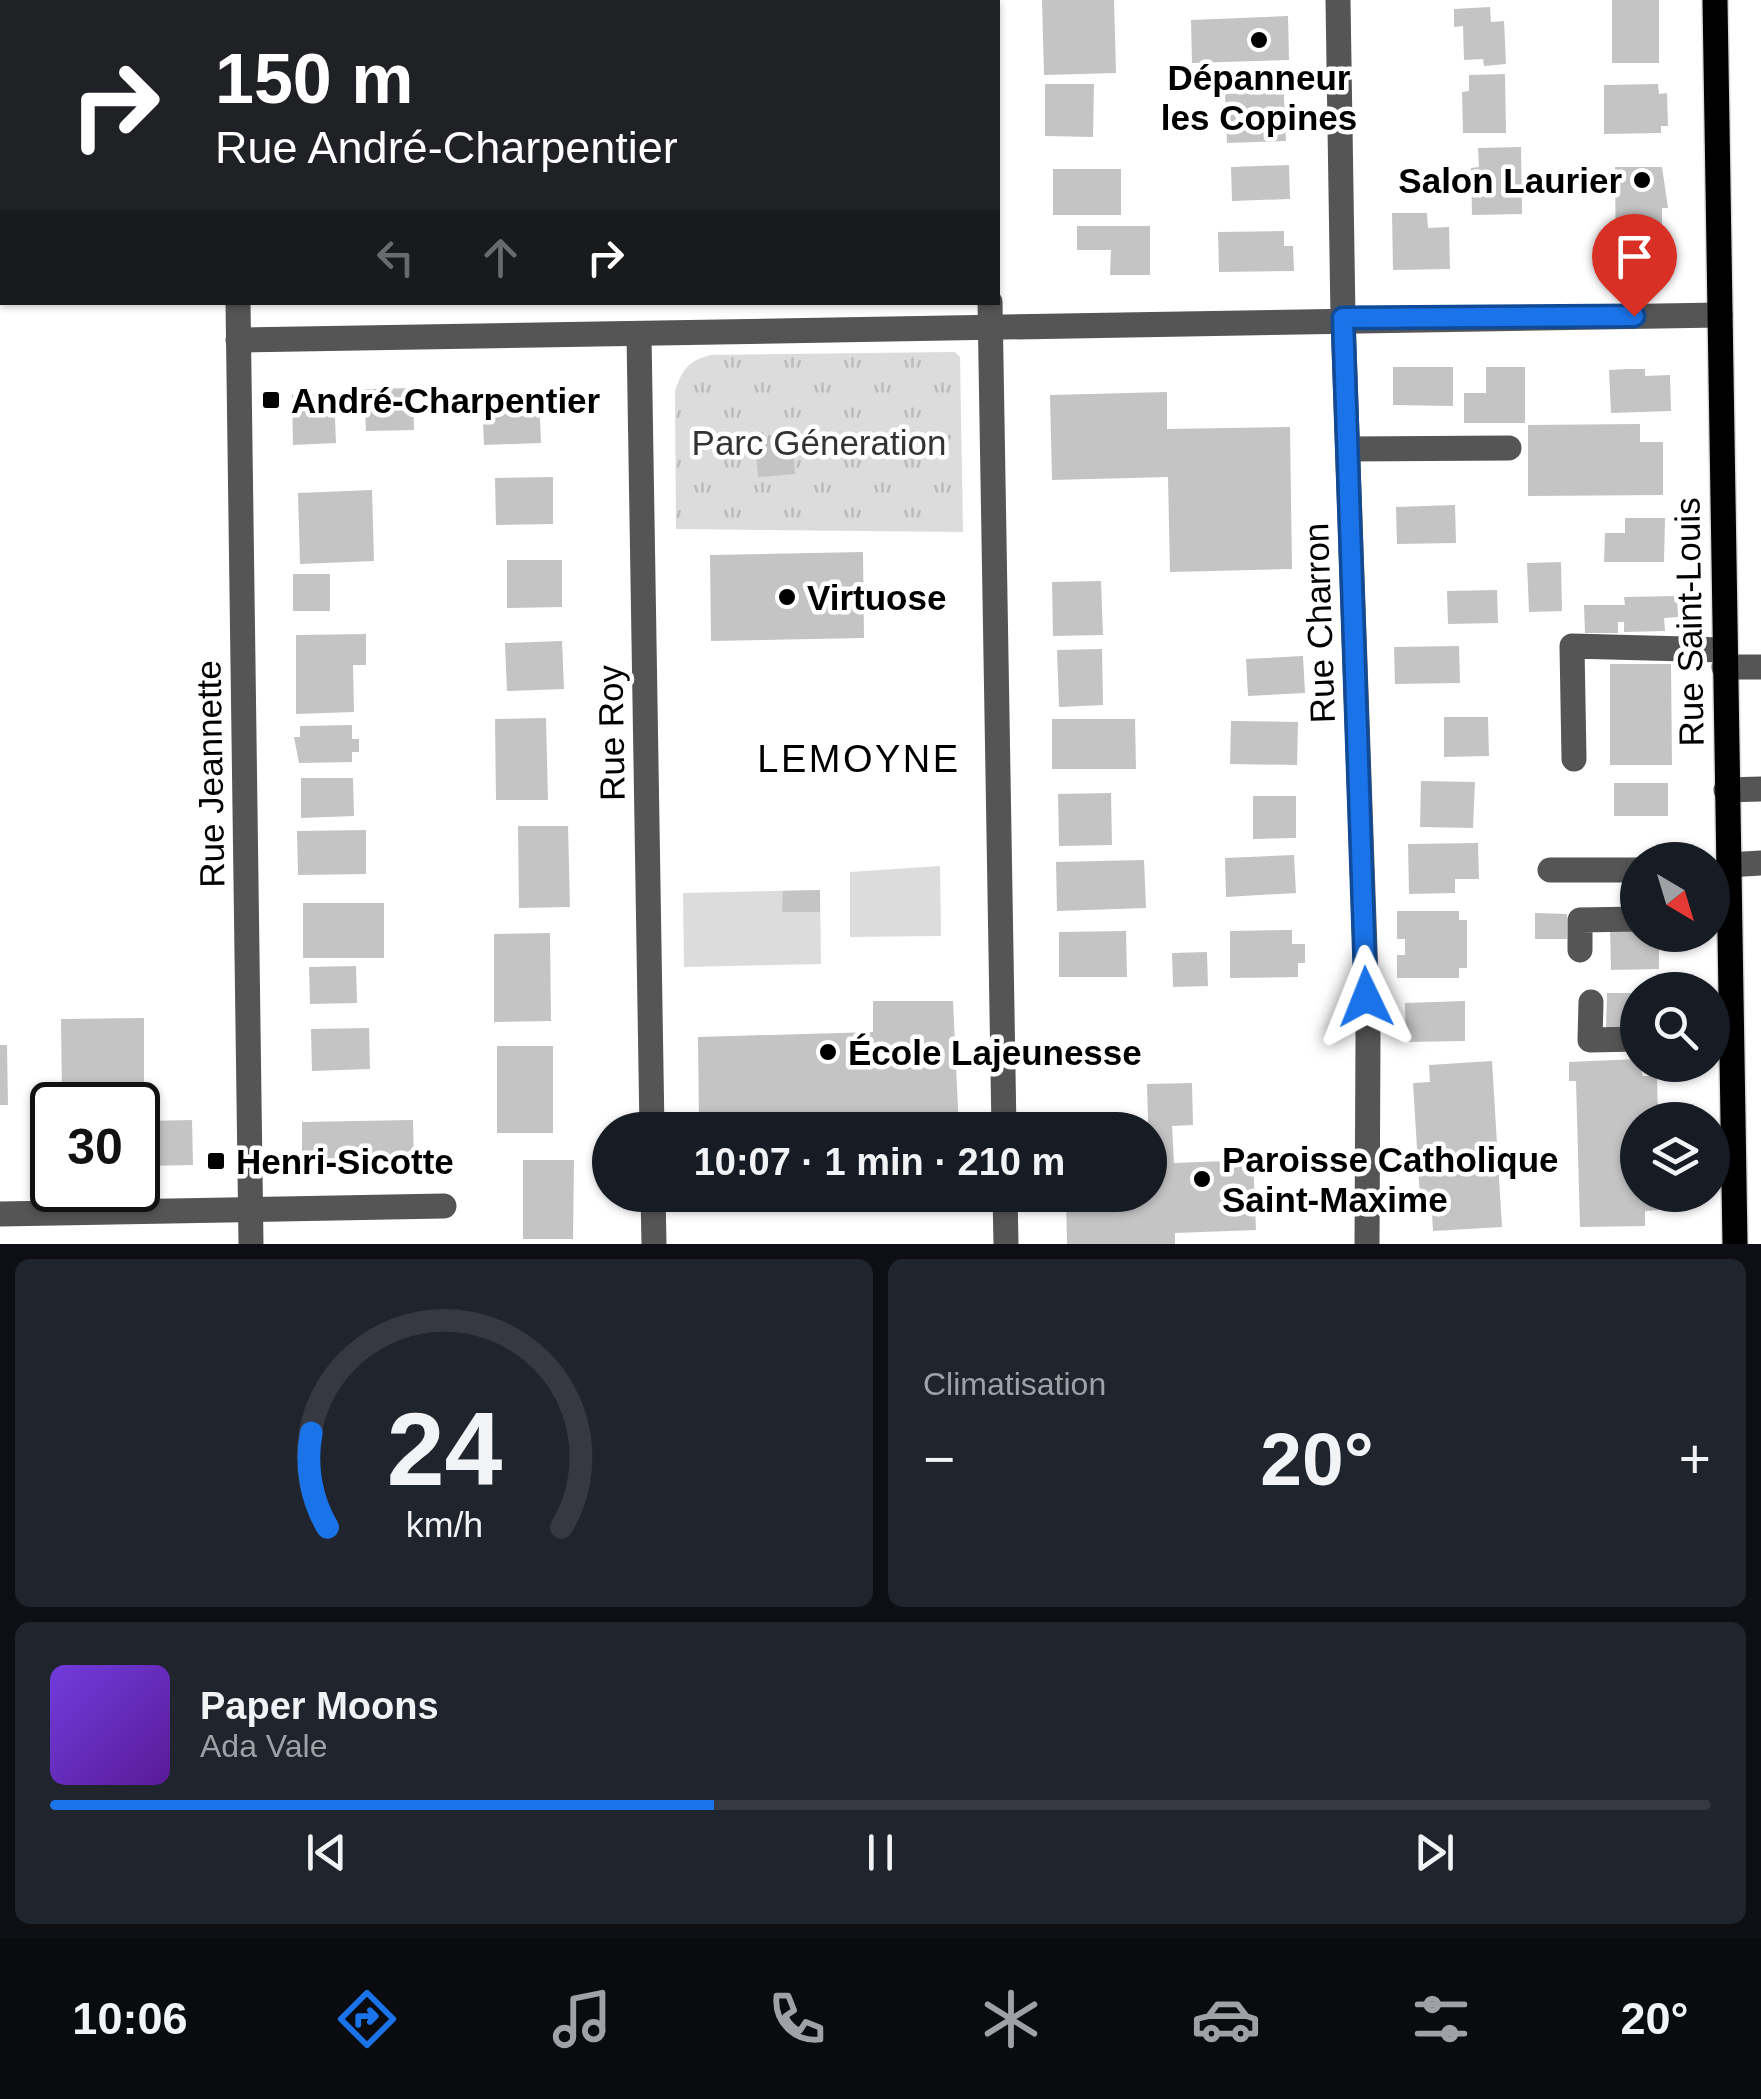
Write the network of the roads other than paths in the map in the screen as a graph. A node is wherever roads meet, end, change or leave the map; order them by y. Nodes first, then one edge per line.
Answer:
1 (1338, 0) edge
2 (1715, 0) edge
3 (238, 305) edge
4 (991, 314) edge
5 (1720, 315) junction
6 (1343, 318) junction
7 (640, 334) junction
8 (238, 340) junction
9 (1510, 448) dead end
10 (1348, 449) junction
11 (1724, 659) junction
12 (1761, 667) edge
13 (1574, 759) dead end
14 (1761, 789) edge
15 (1726, 790) junction
16 (1724, 842) edge
17 (1761, 864) edge
18 (1730, 868) edge
19 (1550, 870) dead end
20 (1620, 870) edge
21 (1620, 919) edge
22 (1580, 950) dead end
23 (1591, 1002) dead end
24 (1620, 1040) edge
25 (1725, 1082) edge
26 (652, 1112) edge
27 (1004, 1112) edge
28 (444, 1206) dead end
29 (250, 1212) junction
30 (653, 1212) edge
31 (1005, 1212) edge
32 (0, 1214) edge
33 (251, 1244) edge
34 (654, 1244) edge
35 (1006, 1244) edge
36 (1367, 1244) edge
37 (1735, 1244) edge

1 - 6 street, Rue Charron
2 - 5 main road, Rue Saint-Louis
3 - 8 street, Rue Jeannette
4 - 6 street
4 - 7 street
4 - 27 street
5 - 6 street
5 - 11 main road, Rue Saint-Louis
6 - 10 street, Rue Charron
7 - 8 street
7 - 26 street, Rue Roy
8 - 29 street, Rue Jeannette
9 - 10 street
10 - 36 street, Rue Charron
11 - 12 street
11 - 13 street
11 - 15 main road, Rue Saint-Louis
14 - 15 street
15 - 16 main road, Rue Saint-Louis
17 - 18 street
19 - 20 street
21 - 22 street
23 - 24 street
25 - 37 main road, Rue Saint-Louis
28 - 29 street
29 - 32 street
29 - 33 street, Rue Jeannette
30 - 34 street
31 - 35 street

